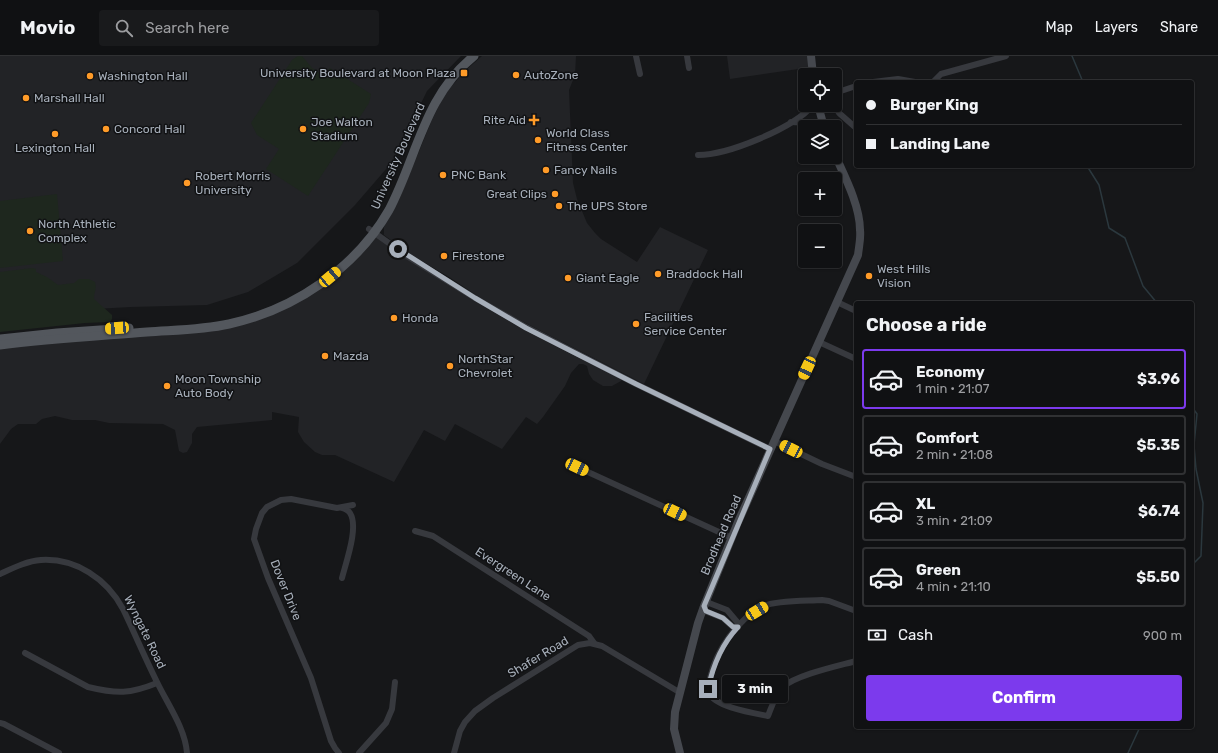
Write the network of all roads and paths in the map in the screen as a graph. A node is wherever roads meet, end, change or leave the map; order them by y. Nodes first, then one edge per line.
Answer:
1 (464, 56) edge
2 (474, 56) edge
3 (636, 56) edge
4 (687, 56) edge
5 (811, 56) edge
6 (1006, 56) edge
7 (689, 68) dead end
8 (812, 68) edge
9 (640, 74) dead end
10 (890, 80) edge
11 (904, 80) edge
12 (934, 80) edge
13 (854, 87) edge
14 (842, 91) edge
15 (806, 112) edge
16 (839, 112) edge
17 (791, 122) junction
18 (798, 122) edge
19 (854, 126) edge
20 (698, 155) dead end
21 (839, 164) edge
22 (371, 231) junction
23 (837, 302) junction
24 (854, 309) edge
25 (0, 339) edge
26 (819, 342) junction
27 (0, 345) edge
28 (854, 358) edge
29 (774, 441) junction
30 (770, 449) junction
31 (577, 467) dead end
32 (854, 477) edge
33 (353, 505) dead end
34 (342, 508) junction
35 (415, 531) dead end
36 (732, 538) junction
37 (0, 574) edge
38 (342, 578) dead end
39 (704, 606) junction
40 (854, 610) edge
41 (738, 627) junction
42 (594, 643) junction
43 (25, 653) dead end
44 (854, 663) edge
45 (395, 682) dead end
46 (157, 683) junction
47 (679, 692) junction
48 (0, 723) edge
49 (59, 753) edge
50 (187, 753) edge
51 (339, 753) edge
52 (359, 753) edge
53 (454, 753) edge
54 (680, 753) edge

1 - 22 main road, University Boulevard
2 - 22 main road, University Boulevard
3 - 9 street
4 - 7 street
5 - 8 main road
6 - 12 street
10 - 11 street
13 - 14 street
15 - 17 street
16 - 19 street
17 - 18 street
17 - 20 street
21 - 23 main road, Brodhead Road
22 - 25 main road, University Boulevard
22 - 27 main road, University Boulevard
22 - 30 street
23 - 24 street
23 - 26 main road, Brodhead Road
26 - 28 street
26 - 29 main road, Brodhead Road
29 - 30 main road, Brodhead Road
29 - 32 street
30 - 36 main road, Brodhead Road
31 - 36 street
33 - 34 street
34 - 38 street
34 - 51 street, Dover Drive
35 - 42 street, Evergreen Lane
36 - 39 main road, Brodhead Road
37 - 46 street, Wyngate Road
39 - 41 street
39 - 47 main road, Brodhead Road
40 - 41 street
41 - 44 street
42 - 47 street
42 - 53 street, Shafer Road
43 - 46 street
45 - 52 street
46 - 50 street, Wyngate Road
47 - 54 main road, Brodhead Road
48 - 49 street

